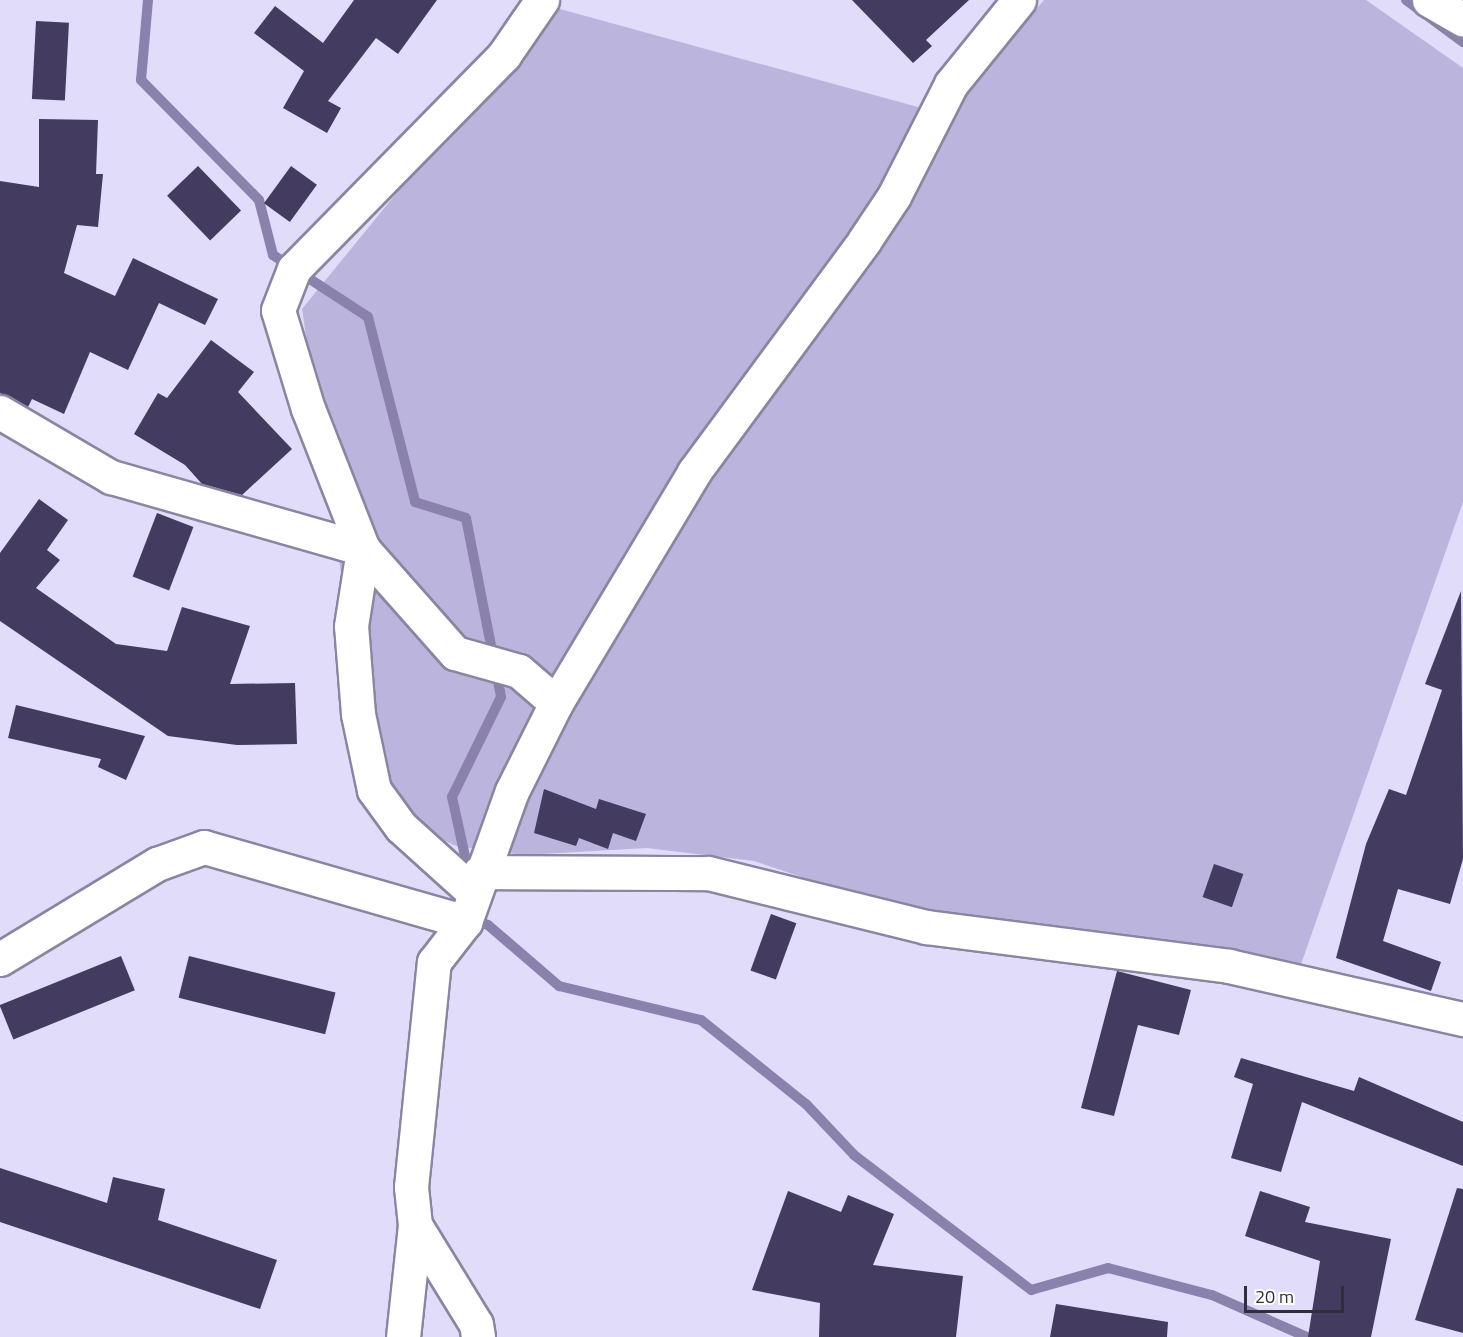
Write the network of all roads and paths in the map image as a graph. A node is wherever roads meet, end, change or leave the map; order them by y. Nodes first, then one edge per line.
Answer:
1 (542, 0) edge
2 (1019, 0) edge
3 (1430, 0) edge
4 (1463, 20) edge
5 (0, 412) edge
6 (363, 549) junction
7 (556, 703) junction
8 (473, 895) junction
9 (0, 959) edge
10 (1463, 1019) edge
11 (415, 1225) junction
12 (403, 1337) edge
13 (478, 1337) edge

1 - 6 street
2 - 7 street
3 - 4 street
5 - 6 street
6 - 7 street
6 - 8 street
7 - 8 street
8 - 9 street
8 - 10 street
8 - 11 street
11 - 12 street
11 - 13 street

